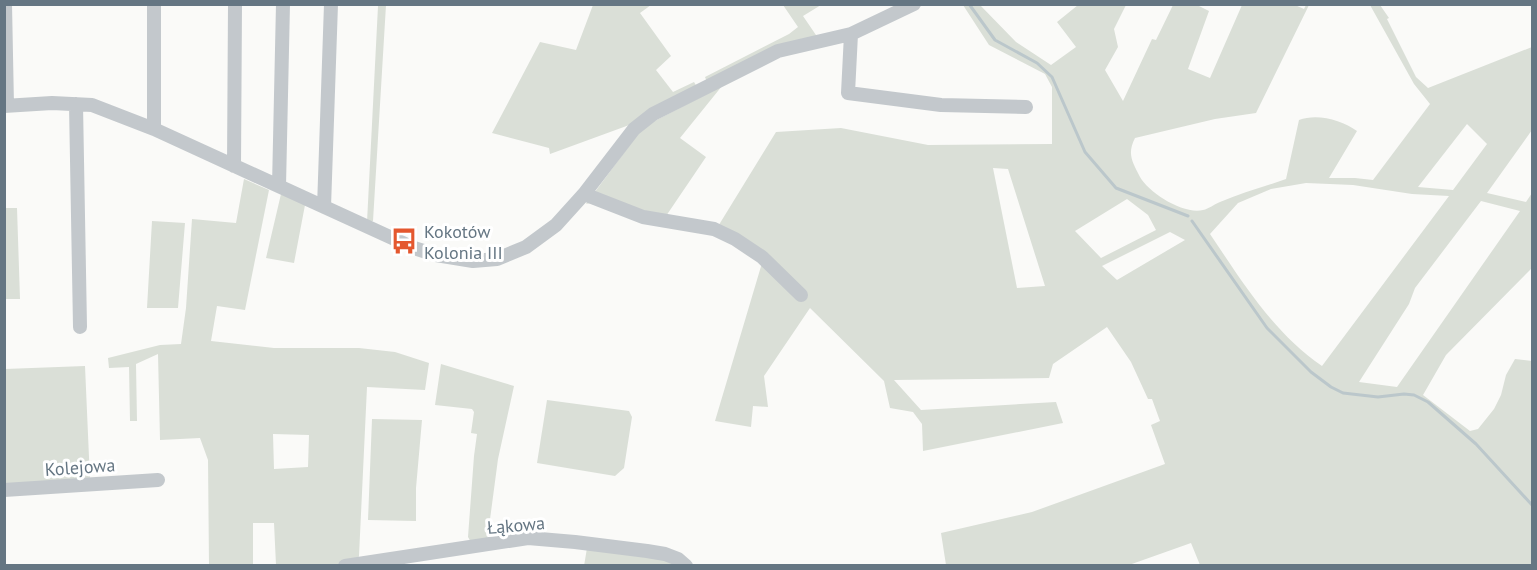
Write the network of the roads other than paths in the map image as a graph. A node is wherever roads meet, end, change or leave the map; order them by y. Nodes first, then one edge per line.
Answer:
1 (5, 4) edge
2 (154, 4) edge
3 (235, 4) edge
4 (283, 4) edge
5 (330, 4) edge
6 (915, 4) edge
7 (851, 34) junction
8 (76, 104) junction
9 (6, 106) edge
10 (1026, 106) dead end
11 (154, 129) junction
12 (234, 166) junction
13 (279, 186) junction
14 (584, 194) junction
15 (324, 207) junction
16 (801, 295) dead end
17 (80, 327) dead end
18 (158, 480) dead end
19 (4, 490) edge
20 (345, 566) edge
21 (686, 566) edge

1 - 9 street
2 - 11 street
3 - 12 street
4 - 13 street
5 - 15 street
6 - 7 street
7 - 10 street
7 - 14 street
8 - 9 street
8 - 11 street
8 - 17 street
11 - 12 street
12 - 13 street
13 - 15 street
14 - 15 street
14 - 16 street
18 - 19 street, Kolejowa
20 - 21 street, Łąkowa

